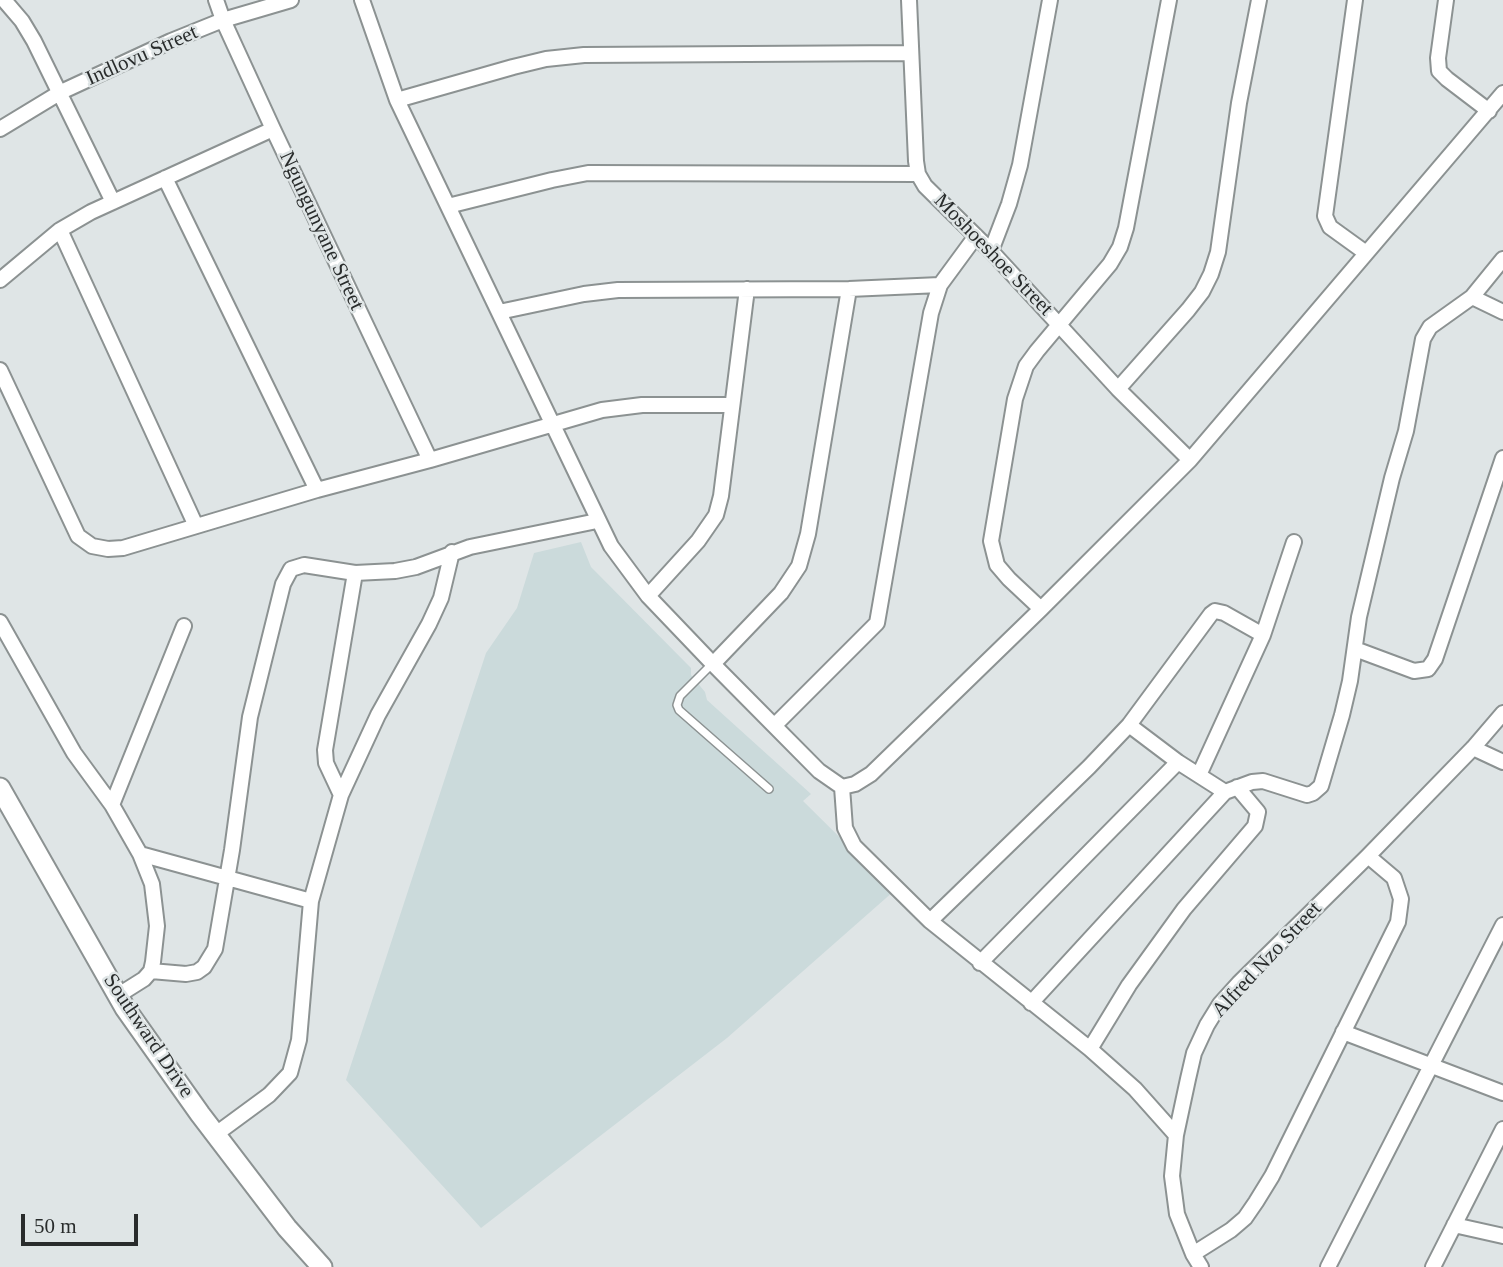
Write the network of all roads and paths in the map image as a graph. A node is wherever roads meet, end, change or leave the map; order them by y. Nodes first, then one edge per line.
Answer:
1 (4, 0) edge
2 (216, 0) edge
3 (291, 0) edge
4 (362, 0) edge
5 (909, 0) edge
6 (1050, 0) edge
7 (1169, 0) edge
8 (1258, 0) edge
9 (1355, 0) edge
10 (1446, 0) edge
11 (223, 20) junction
12 (911, 53) junction
13 (61, 92) junction
14 (1503, 93) edge
15 (397, 100) junction
16 (1489, 111) junction
17 (0, 129) edge
18 (273, 129) junction
19 (918, 174) junction
20 (165, 178) junction
21 (113, 202) junction
22 (448, 206) junction
23 (60, 230) junction
24 (975, 236) junction
25 (991, 251) junction
26 (1366, 253) junction
27 (1503, 259) edge
28 (0, 280) edge
29 (940, 285) junction
30 (747, 289) junction
31 (849, 289) junction
32 (1472, 297) junction
33 (499, 312) junction
34 (1503, 312) edge
35 (1060, 323) junction
36 (0, 370) edge
37 (1118, 389) junction
38 (732, 405) junction
39 (553, 426) junction
40 (1503, 458) edge
41 (430, 460) junction
42 (1190, 460) junction
43 (317, 490) junction
44 (597, 521) junction
45 (196, 526) junction
46 (1294, 542) dead end
47 (452, 552) junction
48 (355, 573) junction
49 (648, 596) junction
50 (1041, 609) junction
51 (0, 622) edge
52 (184, 626) dead end
53 (1263, 635) junction
54 (1355, 649) junction
55 (713, 664) junction
56 (1503, 713) edge
57 (775, 725) junction
58 (1129, 725) junction
59 (1473, 748) junction
60 (1178, 762) junction
61 (1503, 762) edge
62 (1199, 775) junction
63 (0, 788) edge
64 (842, 788) junction
65 (769, 789) dead end
66 (1231, 789) junction
67 (341, 794) junction
68 (112, 805) junction
69 (140, 854) junction
70 (1368, 856) junction
71 (228, 877) junction
72 (311, 901) junction
73 (930, 921) junction
74 (1503, 925) edge
75 (979, 963) junction
76 (150, 971) junction
77 (117, 996) junction
78 (1031, 1003) junction
79 (1343, 1032) junction
80 (1090, 1049) junction
81 (1432, 1066) junction
82 (1503, 1093) edge
83 (216, 1134) junction
84 (1176, 1135) junction
85 (1501, 1137) edge
86 (1454, 1225) junction
87 (1503, 1236) edge
88 (1197, 1261) edge
89 (322, 1267) edge
90 (1328, 1267) edge
91 (1433, 1267) edge

1 - 13 street
2 - 11 street, Ngungunyane Street
3 - 11 street, Indlovu Street
4 - 15 street
5 - 12 street, Moshoeshoe Street
6 - 25 street
7 - 35 street
8 - 37 street
9 - 26 street
10 - 16 street
11 - 13 street, Indlovu Street
11 - 18 street, Ngungunyane Street
12 - 15 street
12 - 19 street, Moshoeshoe Street
13 - 17 street, Indlovu Street
13 - 21 street
14 - 16 street
15 - 22 street
16 - 26 street
18 - 20 street
18 - 41 street, Ngungunyane Street
19 - 22 street
19 - 24 street, Moshoeshoe Street
20 - 21 street
20 - 43 street
21 - 23 street
22 - 33 street
23 - 28 street
23 - 45 street
24 - 25 street, Moshoeshoe Street
24 - 29 street
25 - 35 street, Moshoeshoe Street
26 - 42 street
27 - 32 street
29 - 31 street
29 - 57 street
30 - 31 street
30 - 33 street
30 - 38 street
31 - 55 street
32 - 34 street
32 - 54 street
33 - 39 street
35 - 37 street, Moshoeshoe Street
35 - 50 street
36 - 45 street
37 - 42 street, Moshoeshoe Street
38 - 39 street
38 - 49 street
39 - 41 street
39 - 44 street
40 - 54 street
41 - 43 street
42 - 50 street
43 - 45 street
44 - 47 street
44 - 49 street
46 - 53 street
47 - 48 street
47 - 67 street
48 - 67 street
48 - 71 street
49 - 55 street
50 - 64 street
51 - 68 street
52 - 68 street
53 - 58 street
53 - 62 street
54 - 66 street
55 - 57 street
55 - 65 lane
56 - 59 street, Alfred Nzo Street
57 - 64 street
58 - 60 street
58 - 73 street
59 - 61 street
59 - 70 street, Alfred Nzo Street
60 - 62 street
60 - 75 street
62 - 66 street
63 - 77 main road, Southward Drive
64 - 73 street
66 - 78 street
66 - 80 street
67 - 72 street
68 - 69 street
69 - 71 street
69 - 76 street
70 - 79 street
70 - 84 street, Alfred Nzo Street
71 - 72 street
71 - 76 street
72 - 83 street
73 - 75 street
74 - 81 street
75 - 78 street
76 - 77 street
77 - 83 main road, Southward Drive
78 - 80 street
79 - 81 street
79 - 88 street
80 - 84 street
81 - 82 street
81 - 90 street
83 - 89 main road, Southward Drive
84 - 88 street, Alfred Nzo Street
85 - 86 street
86 - 87 street
86 - 91 street

